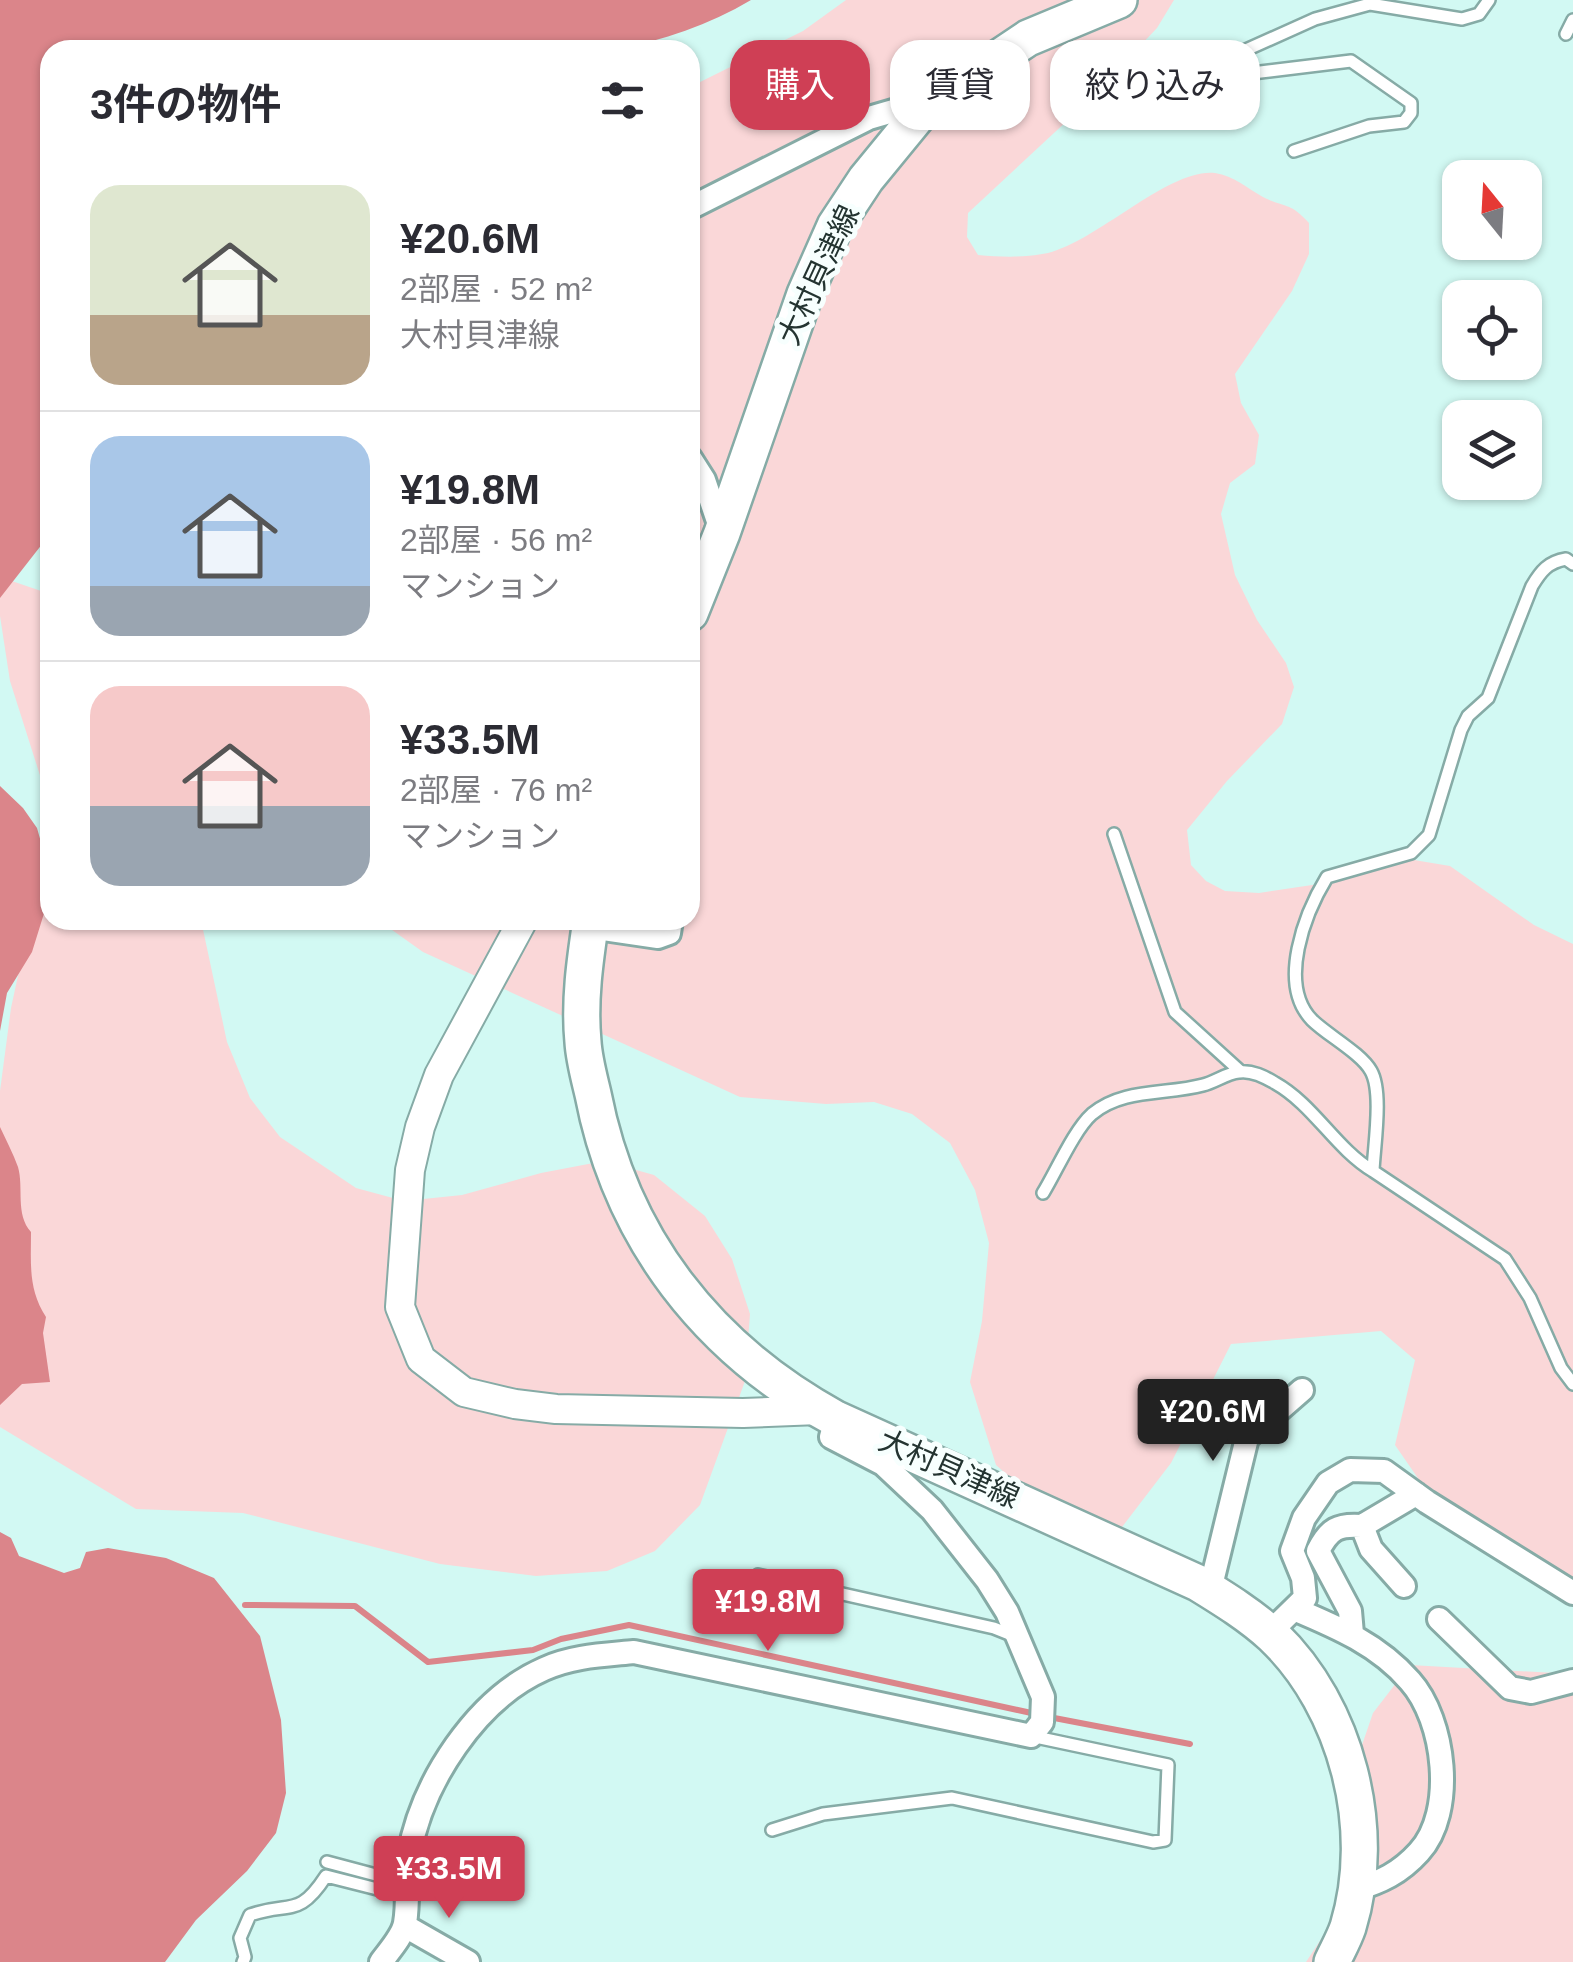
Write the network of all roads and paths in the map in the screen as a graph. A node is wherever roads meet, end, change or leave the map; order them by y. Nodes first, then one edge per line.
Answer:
1 (1119, 0) edge
2 (1489, 0) edge
3 (1573, 20) edge
4 (1566, 34) dead end
5 (1025, 40) edge
6 (890, 112) edge
7 (906, 130) edge
8 (1294, 151) dead end
9 (700, 203) edge
10 (700, 474) edge
11 (722, 533) junction
12 (1573, 564) edge
13 (700, 587) edge
14 (1114, 834) dead end
15 (518, 930) edge
16 (589, 930) edge
17 (621, 930) edge
18 (670, 930) edge
19 (1240, 1071) junction
20 (1372, 1171) junction
21 (1043, 1194) dead end
22 (1573, 1384) edge
23 (1302, 1390) dead end
24 (828, 1414) junction
25 (1416, 1494) junction
26 (1362, 1526) junction
27 (758, 1575) dead end
28 (1404, 1586) dead end
29 (1210, 1590) junction
30 (1573, 1593) edge
31 (1439, 1619) dead end
32 (1282, 1621) junction
33 (1352, 1634) junction
34 (1018, 1638) junction
35 (1573, 1681) edge
36 (1030, 1736) junction
37 (772, 1830) dead end
38 (327, 1862) dead end
39 (406, 1889) junction
40 (1354, 1890) junction
41 (405, 1926) junction
42 (243, 1962) edge
43 (382, 1962) edge
44 (468, 1962) edge
45 (1332, 1962) edge

1 - 5 main road, 大村貝津線
2 - 8 lane
3 - 4 lane
6 - 9 street
7 - 11 main road, 大村貝津線
10 - 11 street
11 - 13 main road, 大村貝津線
12 - 20 lane
14 - 19 lane
15 - 24 street
16 - 24 main road, 大村貝津線
17 - 18 street
19 - 20 lane
19 - 21 lane
20 - 22 lane
23 - 29 street
24 - 29 main road, 大村貝津線
24 - 34 street
25 - 26 street
25 - 30 street
25 - 32 street
26 - 28 street
26 - 33 street
27 - 34 lane
29 - 32 main road, 大村貝津線
31 - 35 street
32 - 33 street
32 - 40 main road, 大村貝津線
33 - 40 street
34 - 36 street
36 - 37 lane
36 - 39 street
38 - 39 lane
39 - 41 street
39 - 42 lane
40 - 45 main road, 大村貝津線
41 - 43 street
41 - 44 street

